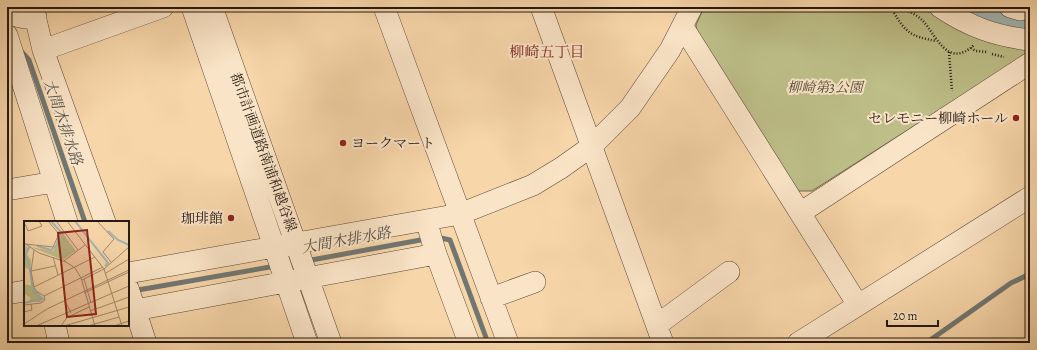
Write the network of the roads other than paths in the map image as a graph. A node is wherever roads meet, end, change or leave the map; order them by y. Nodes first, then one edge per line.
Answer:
1 (163, 7) edge
2 (192, 7) edge
3 (212, 7) edge
4 (384, 7) edge
5 (541, 7) edge
6 (692, 7) edge
7 (940, 7) edge
8 (1010, 7) edge
9 (1030, 8) edge
10 (34, 12) edge
11 (7, 14) edge
12 (683, 27) junction
13 (7, 35) edge
14 (1030, 40) edge
15 (44, 50) junction
16 (1025, 67) edge
17 (592, 146) junction
18 (54, 182) junction
19 (7, 190) edge
20 (1030, 198) edge
21 (800, 213) junction
22 (460, 214) junction
23 (426, 220) junction
24 (67, 221) edge
25 (105, 221) edge
26 (436, 254) junction
27 (302, 261) junction
28 (281, 264) junction
29 (729, 272) dead end
30 (129, 273) edge
31 (535, 282) dead end
32 (24, 291) edge
33 (7, 294) edge
34 (491, 298) junction
35 (132, 300) edge
36 (858, 305) junction
37 (55, 326) edge
38 (660, 334) edge
39 (59, 343) edge
40 (146, 343) edge
41 (307, 343) edge
42 (331, 343) edge
43 (469, 343) edge
44 (508, 343) edge
45 (798, 343) edge

1 - 15 street
2 - 28 street, 都市計画道路南浦和越谷線
3 - 27 street, 都市計画道路南浦和越谷線
4 - 22 street
5 - 17 street
6 - 12 street
7 - 14 street
8 - 9 street
10 - 11 street
10 - 15 street
12 - 17 street
12 - 21 street
13 - 18 street
15 - 25 street
16 - 21 street
17 - 22 street
17 - 38 street
18 - 19 street
18 - 24 street
20 - 36 street
21 - 36 street
22 - 23 street
22 - 34 street
23 - 26 street
23 - 27 street
26 - 27 street
26 - 43 street
27 - 28 street
27 - 28 street
27 - 42 street, 都市計画道路南浦和越谷線
28 - 30 street
28 - 35 street
28 - 41 street, 都市計画道路南浦和越谷線
29 - 38 street
31 - 34 street
32 - 33 street
34 - 44 street
35 - 40 street
36 - 45 street
37 - 39 street

